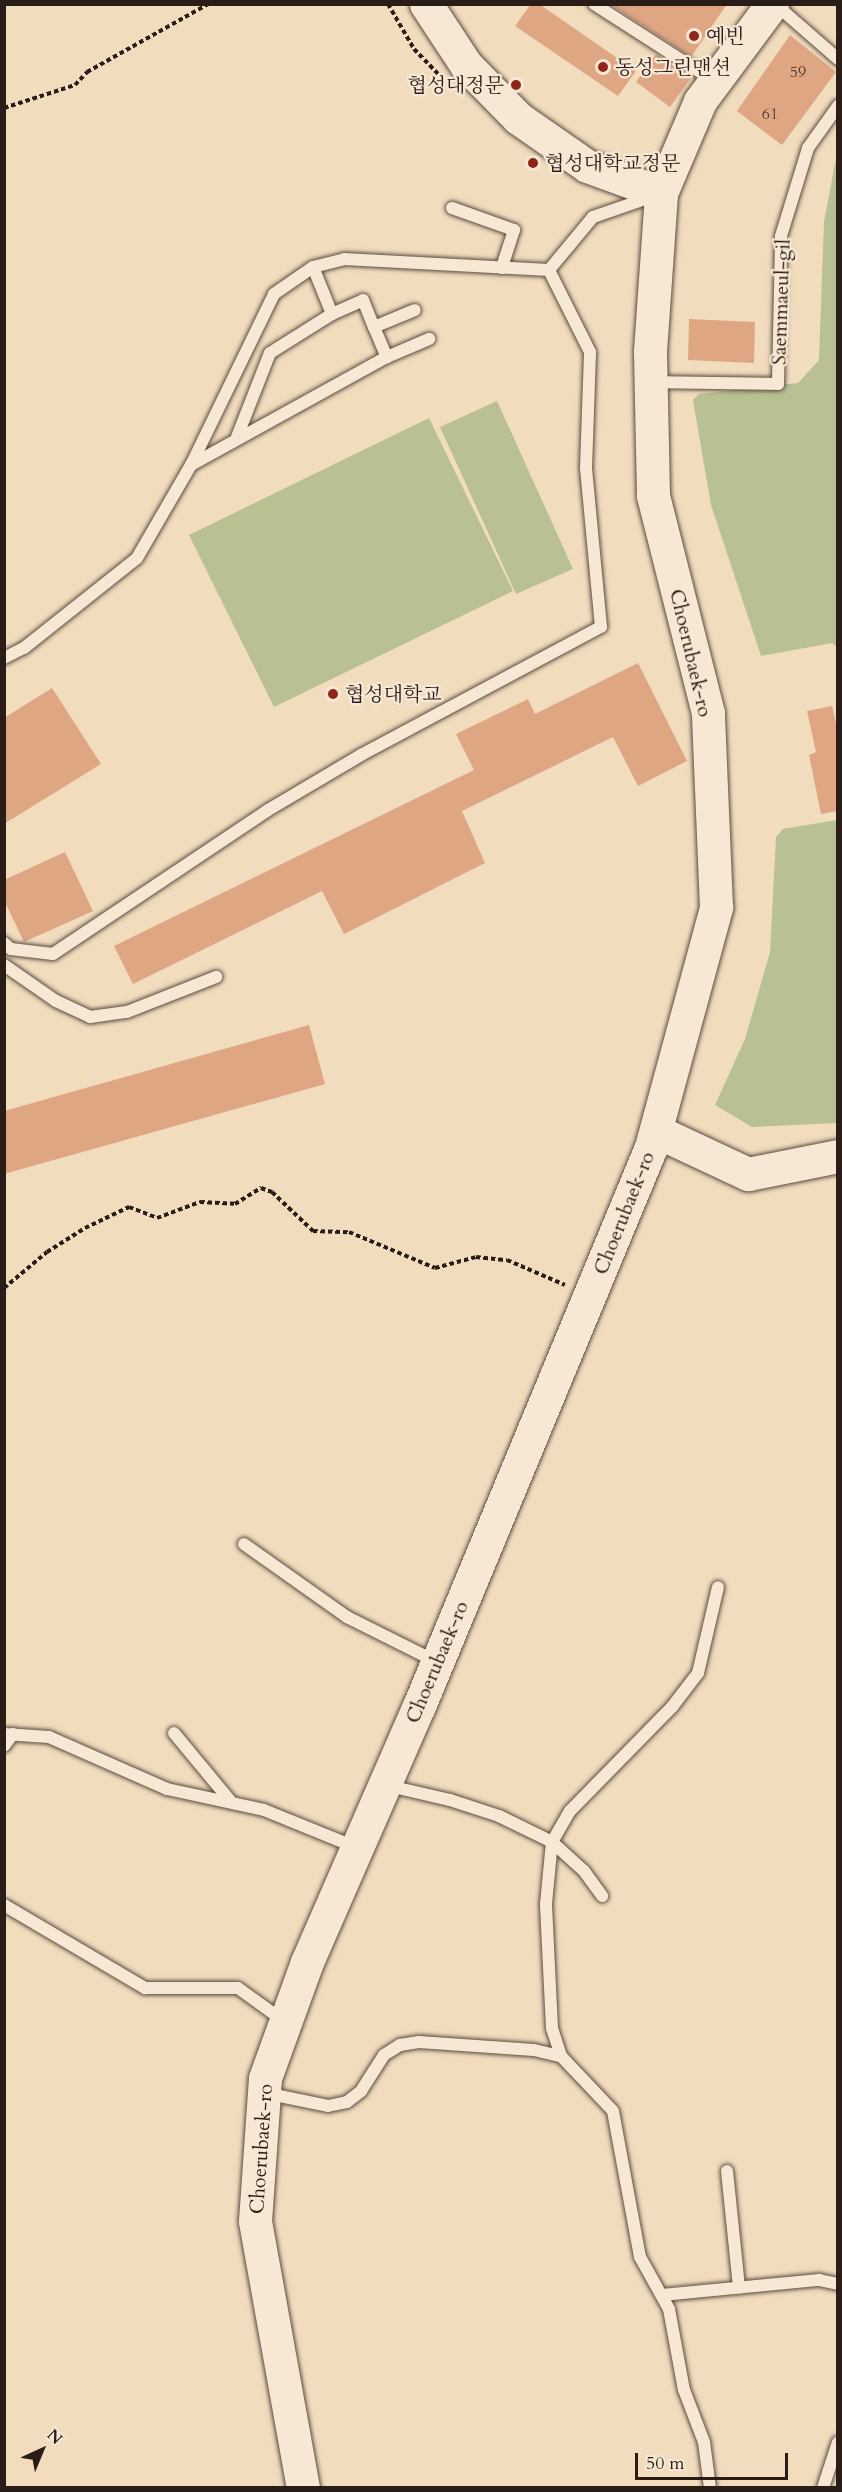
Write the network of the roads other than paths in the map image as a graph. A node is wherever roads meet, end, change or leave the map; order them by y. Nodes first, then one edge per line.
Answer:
1 (426, 4) edge
2 (594, 4) edge
3 (774, 4) edge
4 (837, 59) edge
5 (714, 81) junction
6 (837, 106) edge
7 (661, 193) junction
8 (452, 208) dead end
9 (313, 267) junction
10 (502, 268) junction
11 (549, 270) junction
12 (415, 310) dead end
13 (332, 314) junction
14 (374, 327) junction
15 (429, 339) dead end
16 (387, 357) junction
17 (651, 382) junction
18 (237, 437) junction
19 (191, 465) junction
20 (4, 658) edge
21 (4, 943) edge
22 (4, 965) edge
23 (216, 977) dead end
24 (656, 1131) junction
25 (837, 1156) edge
26 (244, 1544) dead end
27 (718, 1587) dead end
28 (437, 1662) junction
29 (174, 1733) dead end
30 (9, 1734) edge
31 (4, 1746) edge
32 (384, 1785) junction
33 (231, 1802) junction
34 (552, 1842) junction
35 (357, 1848) junction
36 (602, 1896) dead end
37 (4, 1905) edge
38 (285, 2021) junction
39 (561, 2056) junction
40 (264, 2092) junction
41 (727, 2171) dead end
42 (837, 2284) edge
43 (740, 2287) junction
44 (662, 2295) junction
45 (837, 2442) edge
46 (303, 2487) edge
47 (710, 2487) edge
48 (823, 2487) edge

1 - 7 street
2 - 5 lane
3 - 4 lane
3 - 5 street
5 - 7 street
6 - 17 lane, Saemmaeul-gil
7 - 11 lane
7 - 17 street, Choerubaek-ro
8 - 10 lane
9 - 10 lane
9 - 13 lane
9 - 19 lane
10 - 11 lane
11 - 21 lane
12 - 14 lane
13 - 14 lane
13 - 18 lane
14 - 16 lane
15 - 16 lane
16 - 18 lane
17 - 24 street, Choerubaek-ro
18 - 19 lane
19 - 20 lane
22 - 23 lane
24 - 25 street
24 - 28 street, Choerubaek-ro
26 - 28 lane
27 - 34 lane
28 - 32 street, Choerubaek-ro
29 - 33 lane
30 - 31 lane
30 - 33 lane
32 - 34 lane
32 - 35 street, Choerubaek-ro
33 - 35 lane
34 - 36 lane
34 - 39 lane
35 - 38 street, Choerubaek-ro
37 - 38 lane
38 - 40 street, Choerubaek-ro
39 - 40 lane
39 - 44 lane
40 - 46 street, Choerubaek-ro
41 - 43 lane
42 - 43 lane
43 - 44 lane
44 - 47 lane
45 - 48 lane

